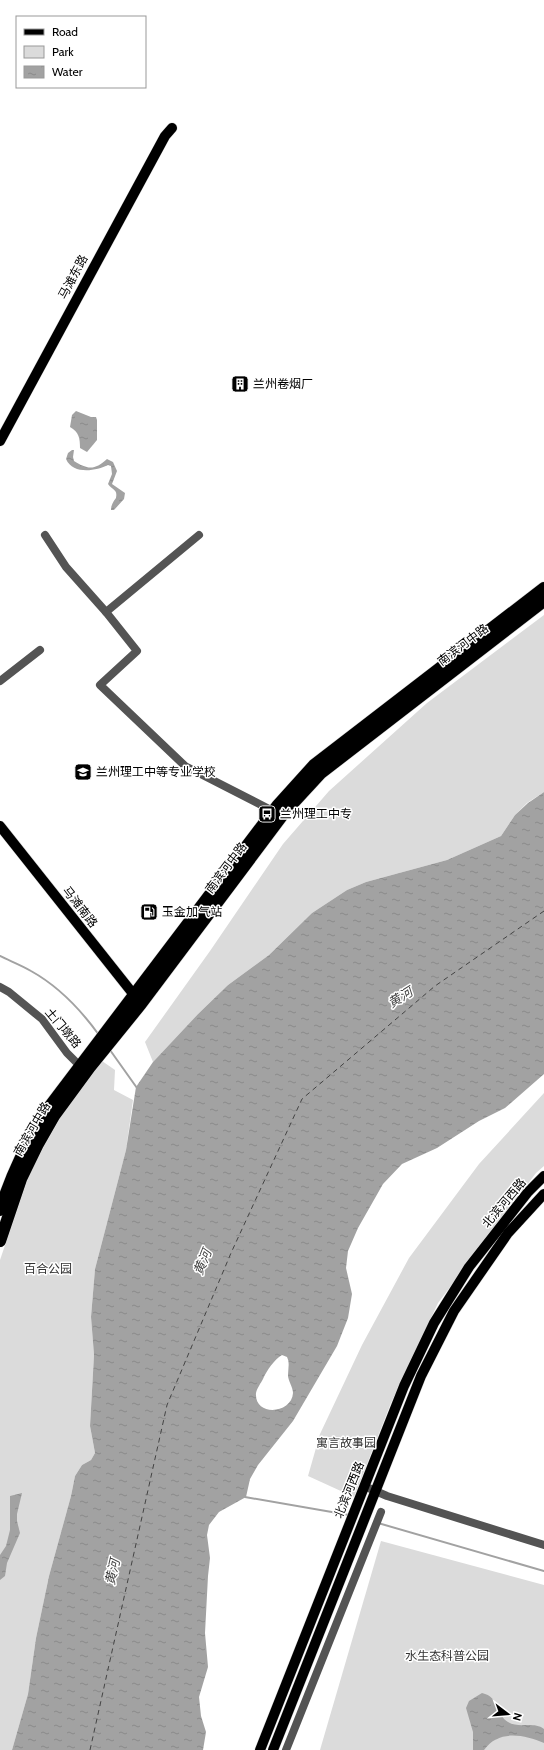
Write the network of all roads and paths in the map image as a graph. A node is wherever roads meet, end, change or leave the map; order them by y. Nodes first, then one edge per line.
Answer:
1 (172, 128) dead end
2 (0, 441) edge
3 (45, 535) dead end
4 (199, 535) dead end
5 (544, 588) edge
6 (544, 601) edge
7 (106, 612) junction
8 (40, 650) dead end
9 (0, 681) edge
10 (273, 811) junction
11 (0, 826) edge
12 (0, 987) edge
13 (137, 1000) junction
14 (83, 1069) junction
15 (544, 1176) edge
16 (544, 1194) edge
17 (0, 1210) edge
18 (0, 1241) edge
19 (364, 1486) junction
20 (375, 1491) junction
21 (381, 1512) dead end
22 (544, 1545) edge
23 (260, 1750) edge
24 (273, 1750) edge
25 (286, 1750) edge

1 - 2 main road, 马滩东路
3 - 7 street
4 - 7 street
5 - 10 highway, 南滨河中路
6 - 13 highway, 南滨河中路
7 - 10 street
8 - 9 street
10 - 13 highway, 南滨河中路
11 - 13 main road, 马滩南路
12 - 14 street, 土门墩路
13 - 14 highway, 南滨河中路
14 - 17 highway, 南滨河中路
14 - 18 highway, 南滨河中路
15 - 19 main road, 北滨河西路
16 - 20 main road, 北滨河西路
19 - 20 street
19 - 23 main road, 北滨河西路
20 - 22 street
20 - 24 main road, 北滨河西路
21 - 25 street

